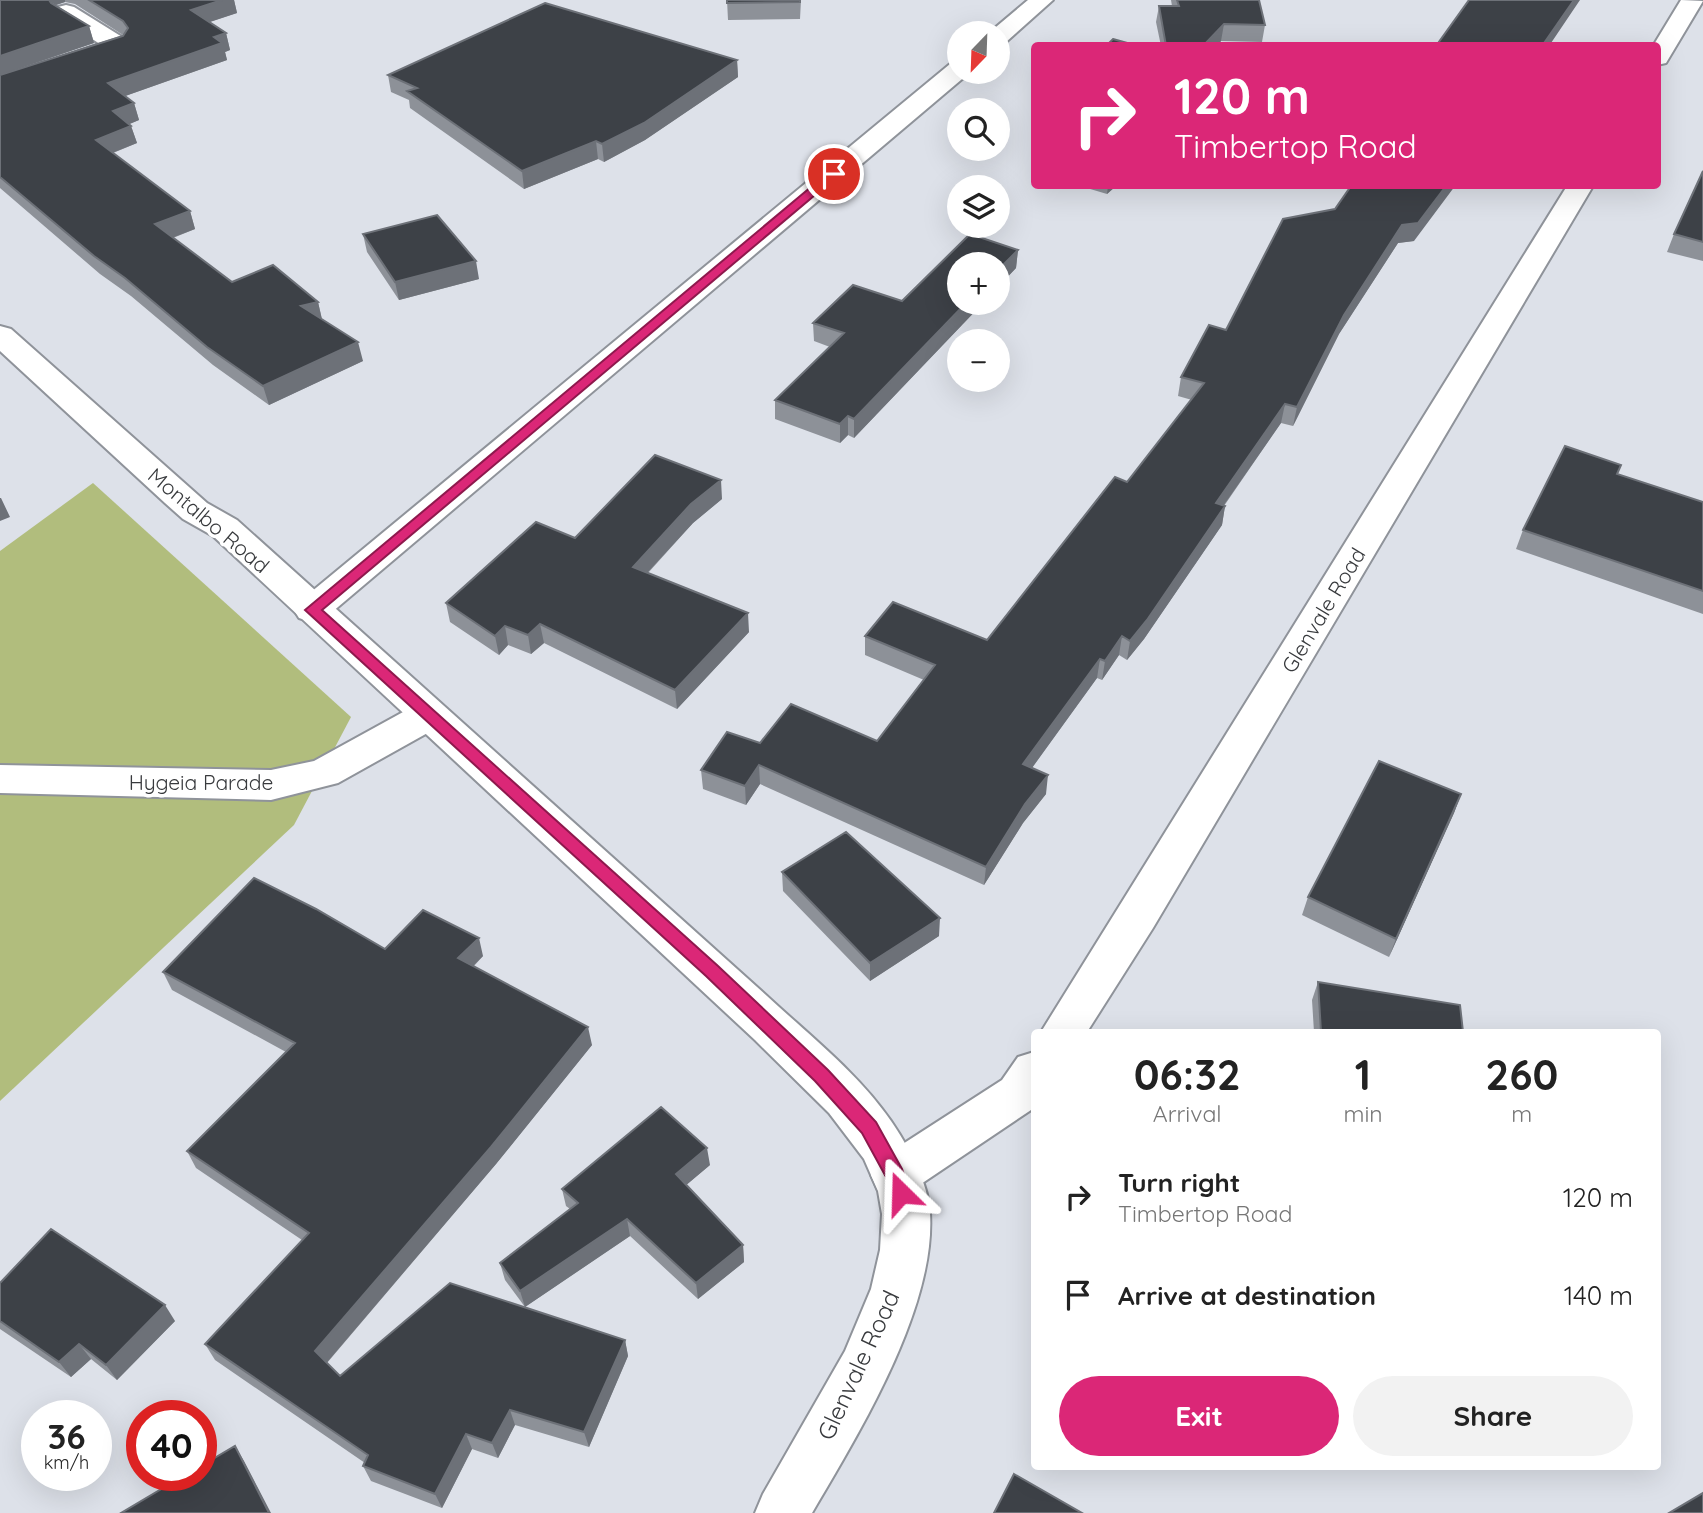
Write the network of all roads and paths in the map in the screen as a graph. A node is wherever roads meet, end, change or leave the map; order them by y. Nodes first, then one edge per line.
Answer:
1 (1042, 0) edge
2 (1692, 0) edge
3 (66, 12) edge
4 (1010, 27) edge
5 (1661, 51) edge
6 (947, 79) edge
7 (0, 86) edge
8 (1578, 189) edge
9 (0, 335) edge
10 (312, 610) junction
11 (427, 716) junction
12 (0, 779) edge
13 (1065, 1029) edge
14 (1031, 1075) edge
15 (895, 1175) junction
16 (782, 1513) edge

1 - 4 street
2 - 5 street
3 - 7 street
6 - 10 street
8 - 13 street, Glenvale Road
9 - 10 street, Montalbo Road
10 - 11 street, Montalbo Road
11 - 12 street, Hygeia Parade
11 - 15 street, Montalbo Road
14 - 15 street
15 - 16 street, Glenvale Road

